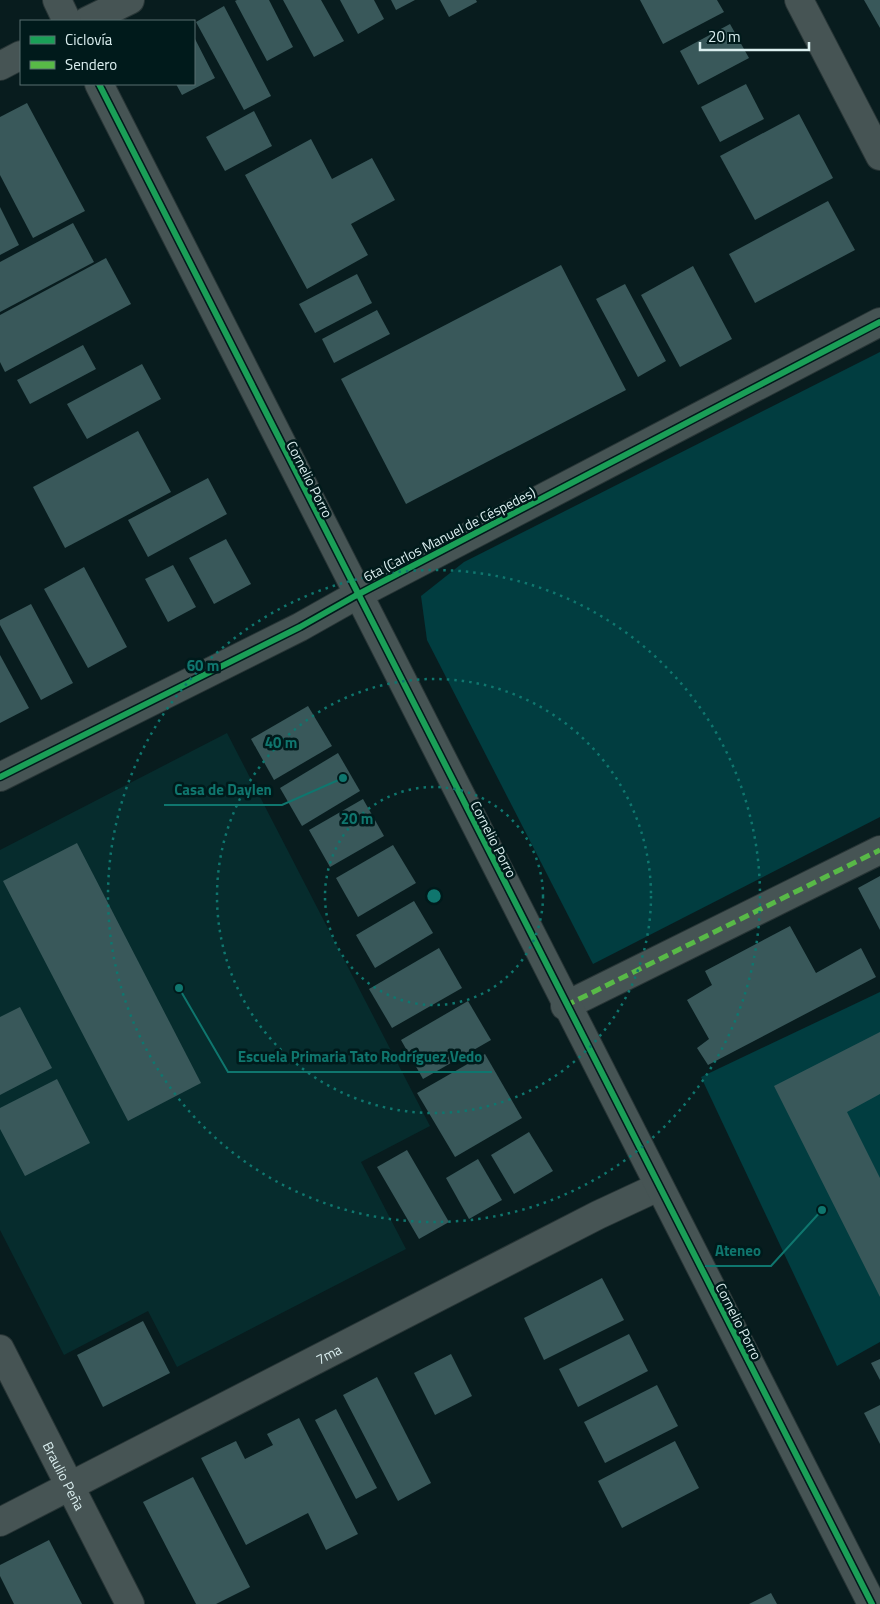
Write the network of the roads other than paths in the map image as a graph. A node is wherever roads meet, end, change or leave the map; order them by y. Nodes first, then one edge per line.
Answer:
1 (57, 0) edge
2 (130, 0) edge
3 (798, 0) edge
4 (67, 20) edge
5 (89, 20) edge
6 (20, 56) edge
7 (0, 66) edge
8 (100, 85) edge
9 (880, 156) edge
10 (880, 322) edge
11 (355, 596) junction
12 (0, 777) edge
13 (880, 850) edge
14 (566, 1006) junction
15 (656, 1188) junction
16 (0, 1349) edge
17 (69, 1486) junction
18 (0, 1522) edge
19 (130, 1604) edge
20 (872, 1604) edge

1 - 4 street
2 - 5 street
3 - 9 street
6 - 7 street
8 - 11 street, Cornelio Porro
10 - 11 street, 6ta (Carlos Manuel de Céspedes)
11 - 12 street, 6ta (Carlos Manuel de Céspedes)
11 - 14 street, Cornelio Porro
13 - 14 street
14 - 15 street, Cornelio Porro
15 - 17 street, 7ma
15 - 20 street, Cornelio Porro
16 - 17 street, Braulio Peña
17 - 18 street, 7ma
17 - 19 street, Braulio Peña

